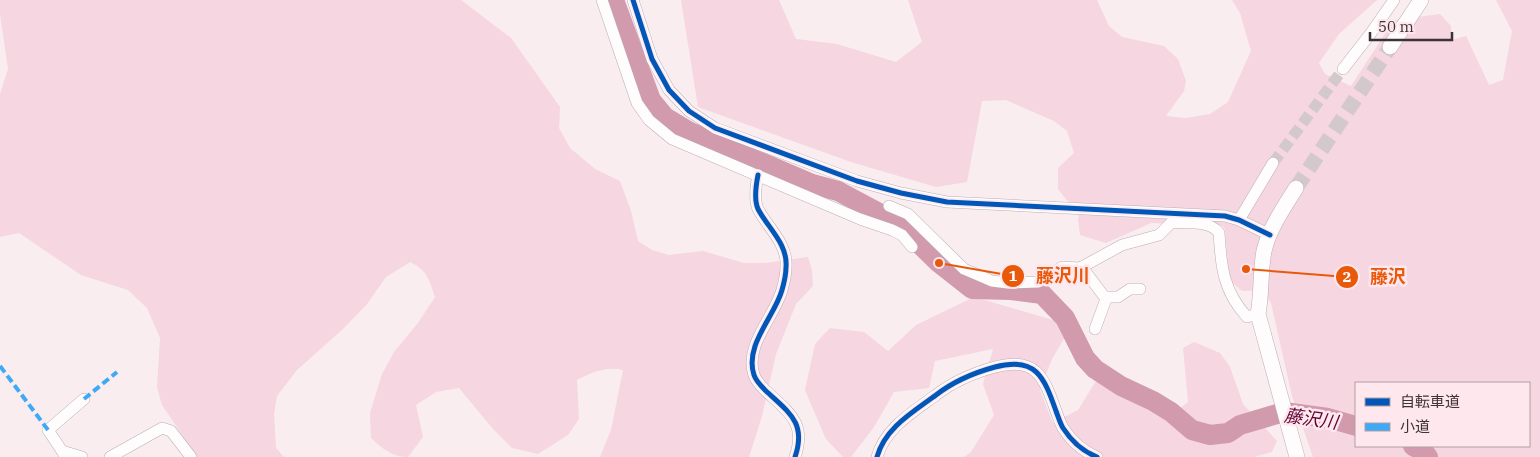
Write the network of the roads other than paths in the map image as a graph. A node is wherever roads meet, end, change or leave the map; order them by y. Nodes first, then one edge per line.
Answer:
1 (602, 0) edge
2 (633, 0) edge
3 (1394, 0) edge
4 (1421, 0) edge
5 (1390, 47) tunnel mouth
6 (1343, 69) tunnel mouth
7 (1273, 164) tunnel mouth
8 (758, 175) junction
9 (1296, 188) tunnel mouth
10 (901, 193) junction
11 (889, 206) junction
12 (1239, 220) junction
13 (875, 224) junction
14 (1270, 235) junction
15 (912, 247) dead end
16 (1082, 267) junction
17 (1140, 290) dead end
18 (1105, 297) junction
19 (1258, 314) junction
20 (1095, 329) dead end
21 (84, 399) dead end
22 (64, 454) edge
23 (82, 457) edge
24 (110, 457) edge
25 (191, 457) edge
26 (795, 457) edge
27 (877, 457) edge
28 (1097, 457) edge
29 (1297, 457) edge

1 - 8 street
2 - 10 street
3 - 6 street
4 - 5 main road
7 - 12 street
8 - 13 street
8 - 26 street
9 - 14 main road
10 - 11 street
10 - 12 street
11 - 13 street
11 - 16 street
12 - 14 street
13 - 15 street
14 - 19 main road
16 - 18 street
16 - 19 street
17 - 18 street
18 - 20 street
19 - 29 main road
21 - 22 street
22 - 23 street
24 - 25 street
27 - 28 street

